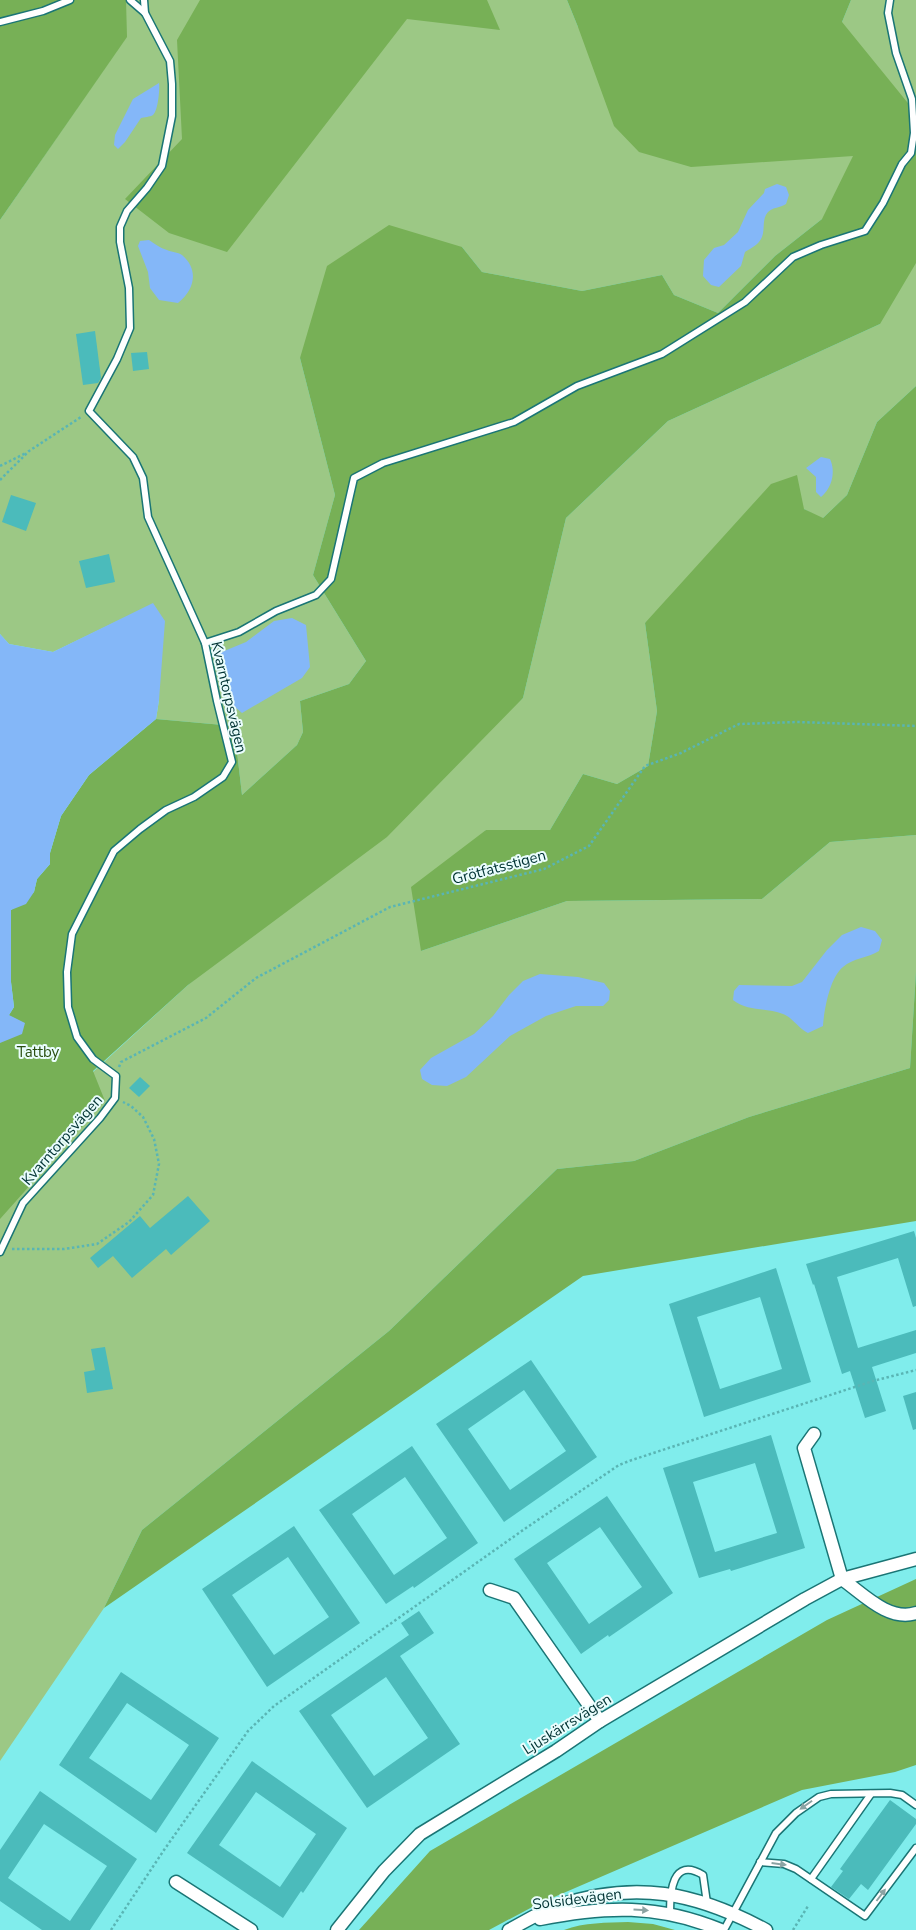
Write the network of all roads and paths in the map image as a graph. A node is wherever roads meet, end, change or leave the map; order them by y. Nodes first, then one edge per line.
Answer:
1 (70, 0) edge
2 (130, 0) edge
3 (144, 0) edge
4 (890, 0) edge
5 (145, 13) junction
6 (0, 22) edge
7 (89, 411) junction
8 (29, 451) junction
9 (0, 466) edge
10 (0, 480) edge
11 (206, 643) junction
12 (916, 726) edge
13 (116, 1076) junction
14 (115, 1098) junction
15 (0, 1251) edge
16 (916, 1370) edge
17 (814, 1434) dead end
18 (916, 1559) edge
19 (842, 1580) junction
20 (490, 1590) dead end
21 (916, 1613) edge
22 (600, 1721) junction
23 (871, 1794) junction
24 (916, 1805) edge
25 (916, 1848) edge
26 (760, 1862) junction
27 (811, 1879) junction
28 (176, 1882) dead end
29 (670, 1894) junction
30 (707, 1903) junction
31 (808, 1906) dead end
32 (670, 1913) junction
33 (732, 1913) junction
34 (523, 1922) junction
35 (111, 1930) edge
36 (251, 1930) edge
37 (337, 1930) edge
38 (509, 1930) edge
39 (722, 1930) edge
40 (766, 1930) edge
41 (793, 1930) edge

1 - 6 lane
2 - 5 lane
3 - 5 lane
4 - 11 lane
5 - 7 lane
7 - 8 path
7 - 11 lane, Kvarntorpsvägen
8 - 9 path
8 - 10 path
11 - 13 lane, Kvarntorpsvägen
12 - 13 path, Grötfatsstigen
13 - 14 lane, Kvarntorpsvägen
14 - 15 lane, Kvarntorpsvägen
14 - 15 path
16 - 35 path
17 - 19 street
18 - 19 street, Ljuskärrsvägen
19 - 21 street
19 - 22 street, Ljuskärrsvägen
20 - 22 street
22 - 37 street, Ljuskärrsvägen
23 - 24 lane
23 -> 26 lane
23 - 27 lane
27 -> 25 lane
26 -> 27 lane
26 - 33 lane
28 - 36 street
29 - 30 street, Solsidevägen
29 - 30 lane
29 - 32 lane
29 - 34 street, Solsidevägen
30 - 33 street, Solsidevägen
31 - 41 path
34 -> 32 street, Solsidevägen
32 - 39 street, Solsidevägen
33 - 39 lane
33 - 40 street, Solsidevägen
34 - 38 street, Solsidevägen

